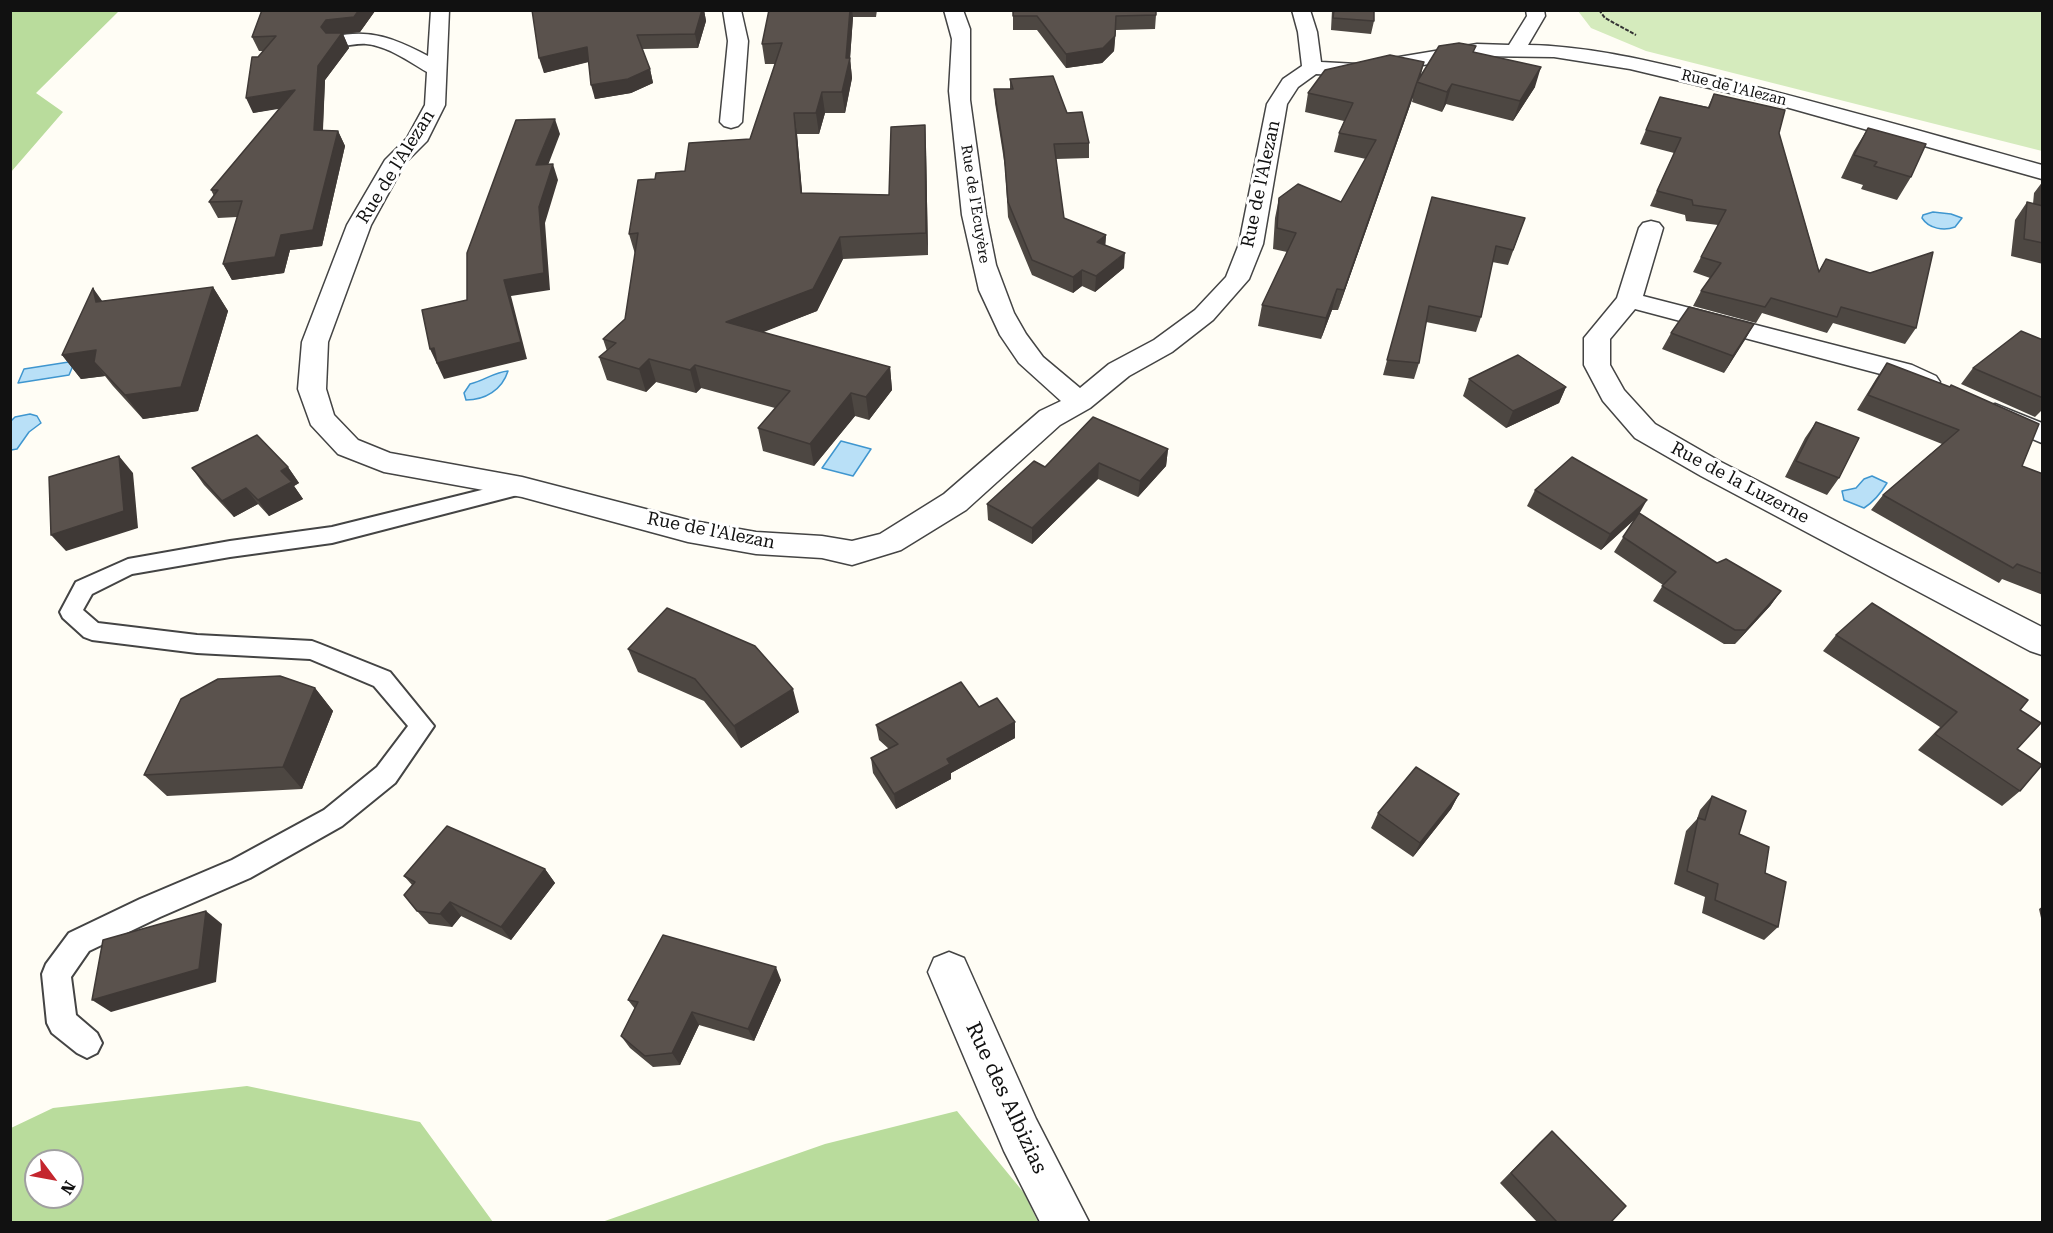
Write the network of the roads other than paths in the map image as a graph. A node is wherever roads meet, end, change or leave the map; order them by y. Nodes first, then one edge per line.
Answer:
1 (440, 10) edge
2 (732, 10) edge
3 (953, 10) edge
4 (1301, 10) edge
5 (1535, 10) edge
6 (340, 41) edge
7 (1516, 49) junction
8 (1312, 68) junction
9 (437, 69) junction
10 (731, 122) dead end
11 (2043, 172) edge
12 (1651, 228) dead end
13 (1629, 300) junction
14 (1945, 390) edge
15 (1080, 402) junction
16 (1978, 405) edge
17 (2043, 434) edge
18 (522, 486) junction
19 (2043, 642) edge
20 (949, 972) dead end
21 (87, 1043) dead end
22 (1065, 1222) edge

1 - 9 street, Rue de l'Alezan
2 - 10 street
3 - 15 street, Rue de l'Ecuyère
4 - 8 street
5 - 7 street
6 - 9 street
7 - 8 street, Rue de l'Alezan
7 - 11 street, Rue de l'Alezan
8 - 15 street, Rue de l'Alezan
9 - 18 street, Rue de l'Alezan
12 - 13 street, Rue de la Luzerne
13 - 14 street
13 - 19 street, Rue de la Luzerne
15 - 18 street, Rue de l'Alezan
16 - 17 street
18 - 21 lane
20 - 22 street, Rue des Albizias

